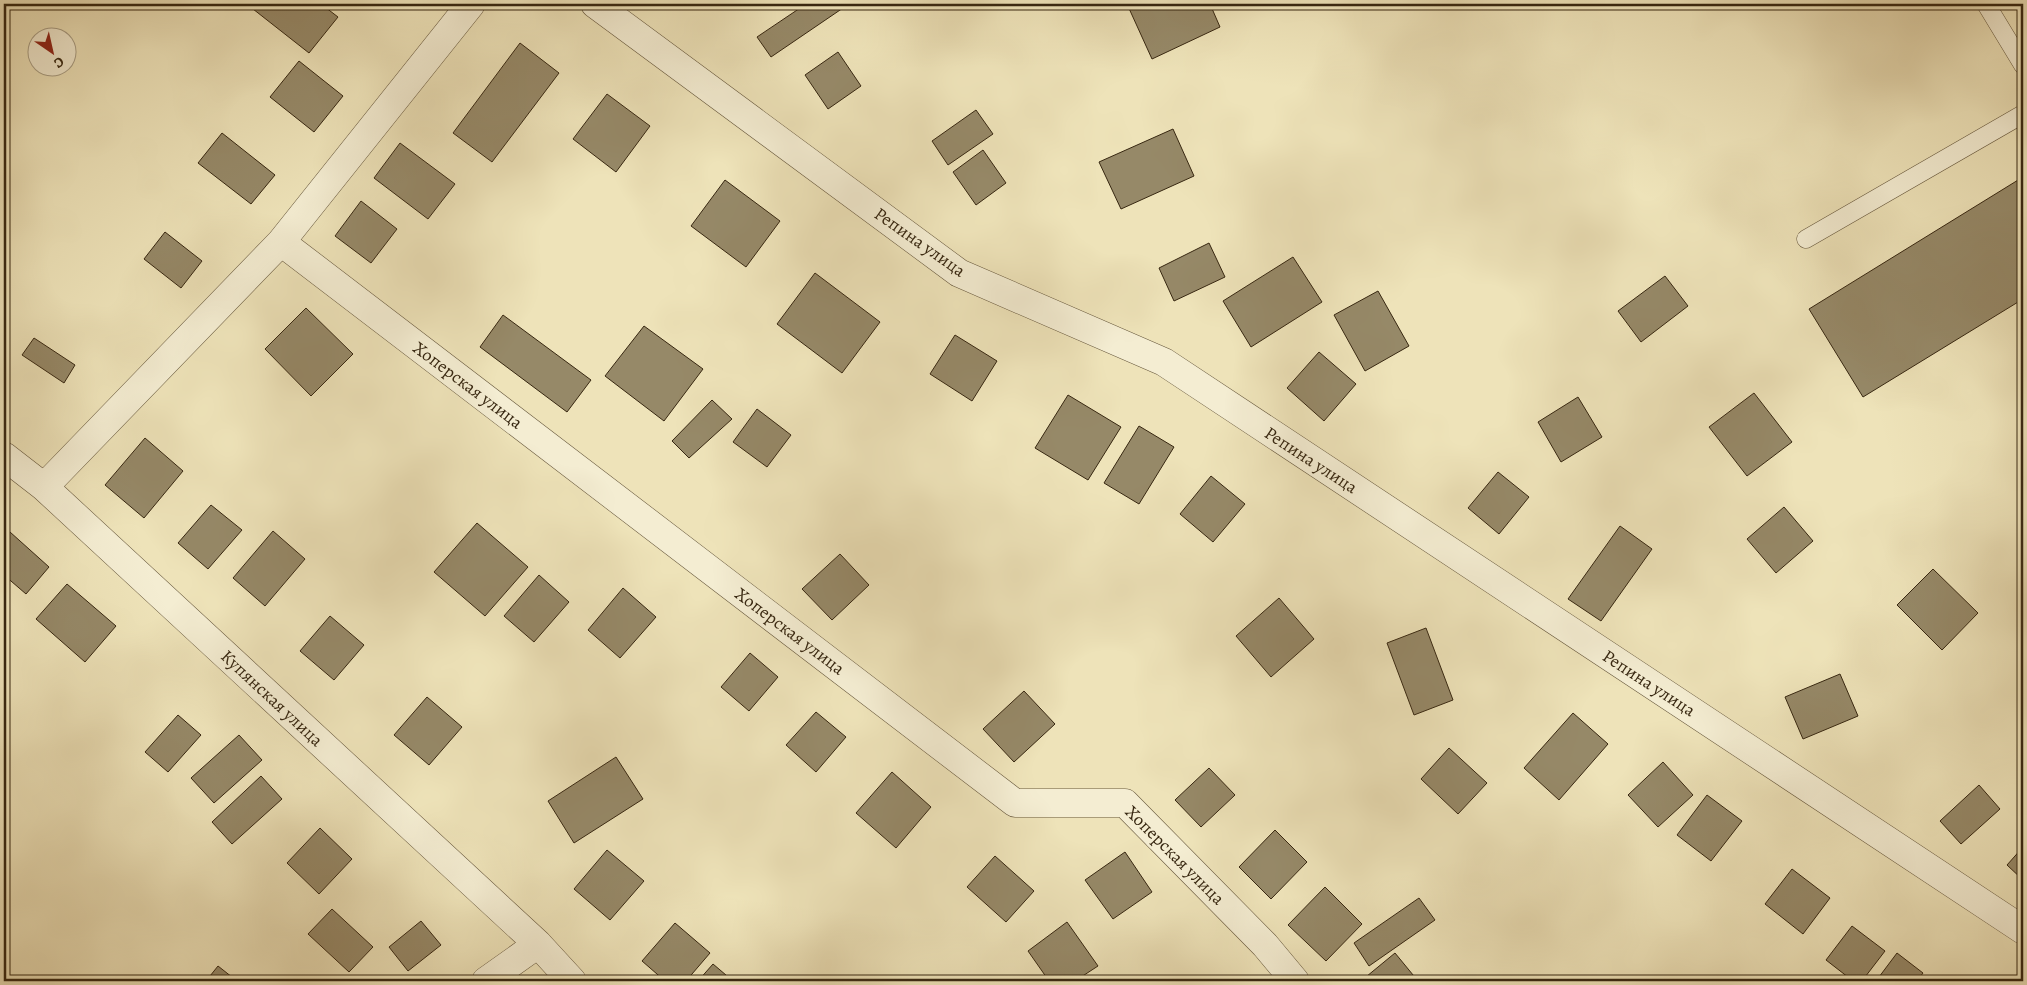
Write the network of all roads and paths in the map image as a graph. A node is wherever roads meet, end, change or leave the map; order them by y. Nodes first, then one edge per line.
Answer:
1 (471, 4) edge
2 (595, 4) edge
3 (1986, 4) edge
4 (2023, 65) edge
5 (2023, 114) edge
6 (1806, 239) dead end
7 (281, 242) junction
8 (4, 456) edge
9 (44, 487) junction
10 (2023, 930) edge
11 (538, 944) junction
12 (486, 981) edge
13 (572, 981) edge
14 (1295, 981) edge

1 - 7 street
2 - 10 street, Репина улица
3 - 4 lane
5 - 6 lane
7 - 9 street
7 - 14 street, Хоперская улица
8 - 9 street, Купянская улица
9 - 11 street, Купянская улица
11 - 12 street
11 - 13 street, Купянская улица

